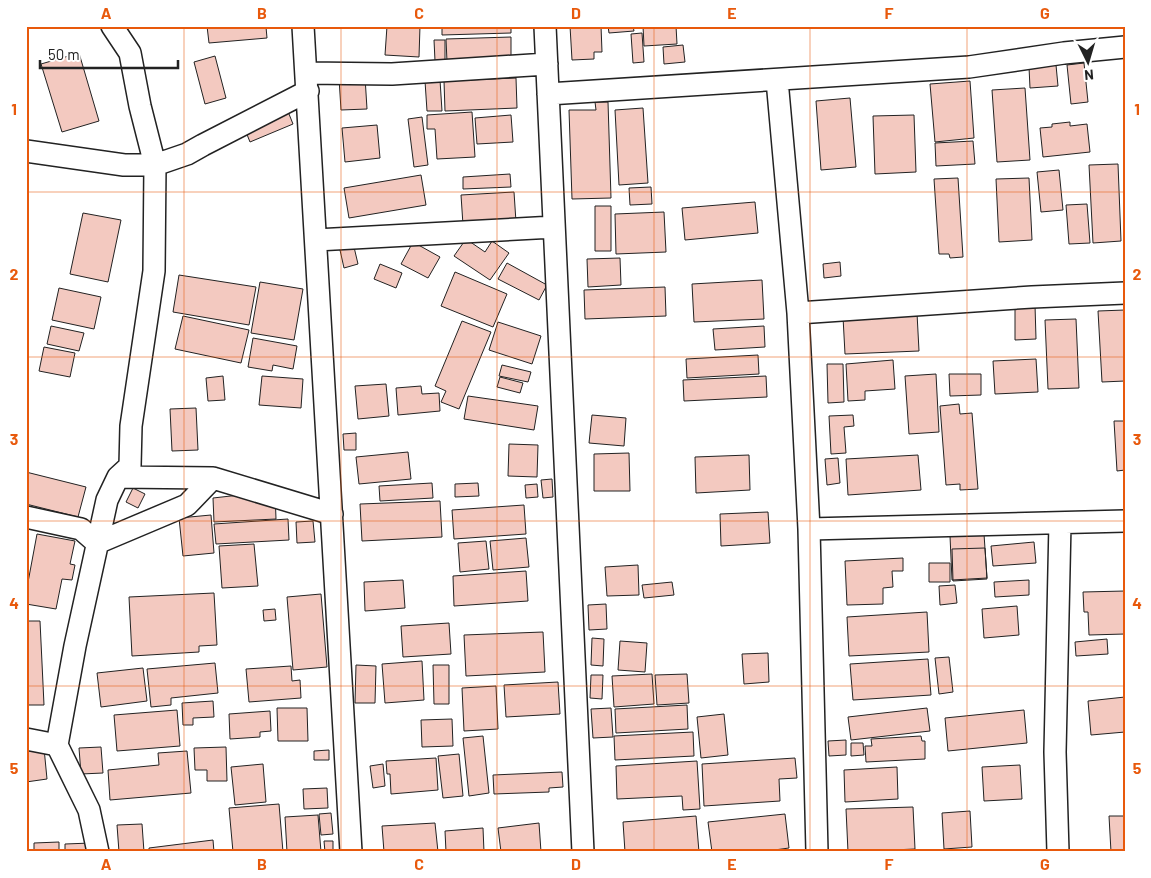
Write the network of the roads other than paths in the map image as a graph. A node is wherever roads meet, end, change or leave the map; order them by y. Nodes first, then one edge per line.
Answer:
1 (112, 26) edge
2 (304, 26) edge
3 (545, 26) edge
4 (1125, 47) edge
5 (547, 64) junction
6 (778, 80) junction
7 (307, 82) junction
8 (548, 94) junction
9 (26, 151) edge
10 (155, 165) junction
11 (554, 227) junction
12 (316, 240) junction
13 (1125, 293) edge
14 (798, 313) junction
15 (118, 477) junction
16 (213, 478) junction
17 (332, 514) junction
18 (26, 517) edge
19 (1125, 521) edge
20 (1060, 523) junction
21 (809, 529) junction
22 (96, 543) junction
23 (26, 739) edge
24 (57, 745) junction
25 (98, 852) edge
26 (351, 852) edge
27 (583, 852) edge
28 (817, 852) edge
29 (1058, 852) edge

1 - 10 street
2 - 7 street
3 - 5 street
4 - 6 street
5 - 7 street
5 - 8 street
6 - 8 street
6 - 14 street
7 - 10 street
7 - 12 street
8 - 11 street
9 - 10 street
10 - 15 street
11 - 12 street
11 - 27 street
12 - 17 street
13 - 14 street
14 - 21 street
15 - 16 street
15 - 22 street
16 - 17 street
16 - 22 street
17 - 26 street
18 - 22 street
19 - 20 street
20 - 21 street
20 - 29 street
21 - 28 street
22 - 24 street
23 - 24 street
24 - 25 street

